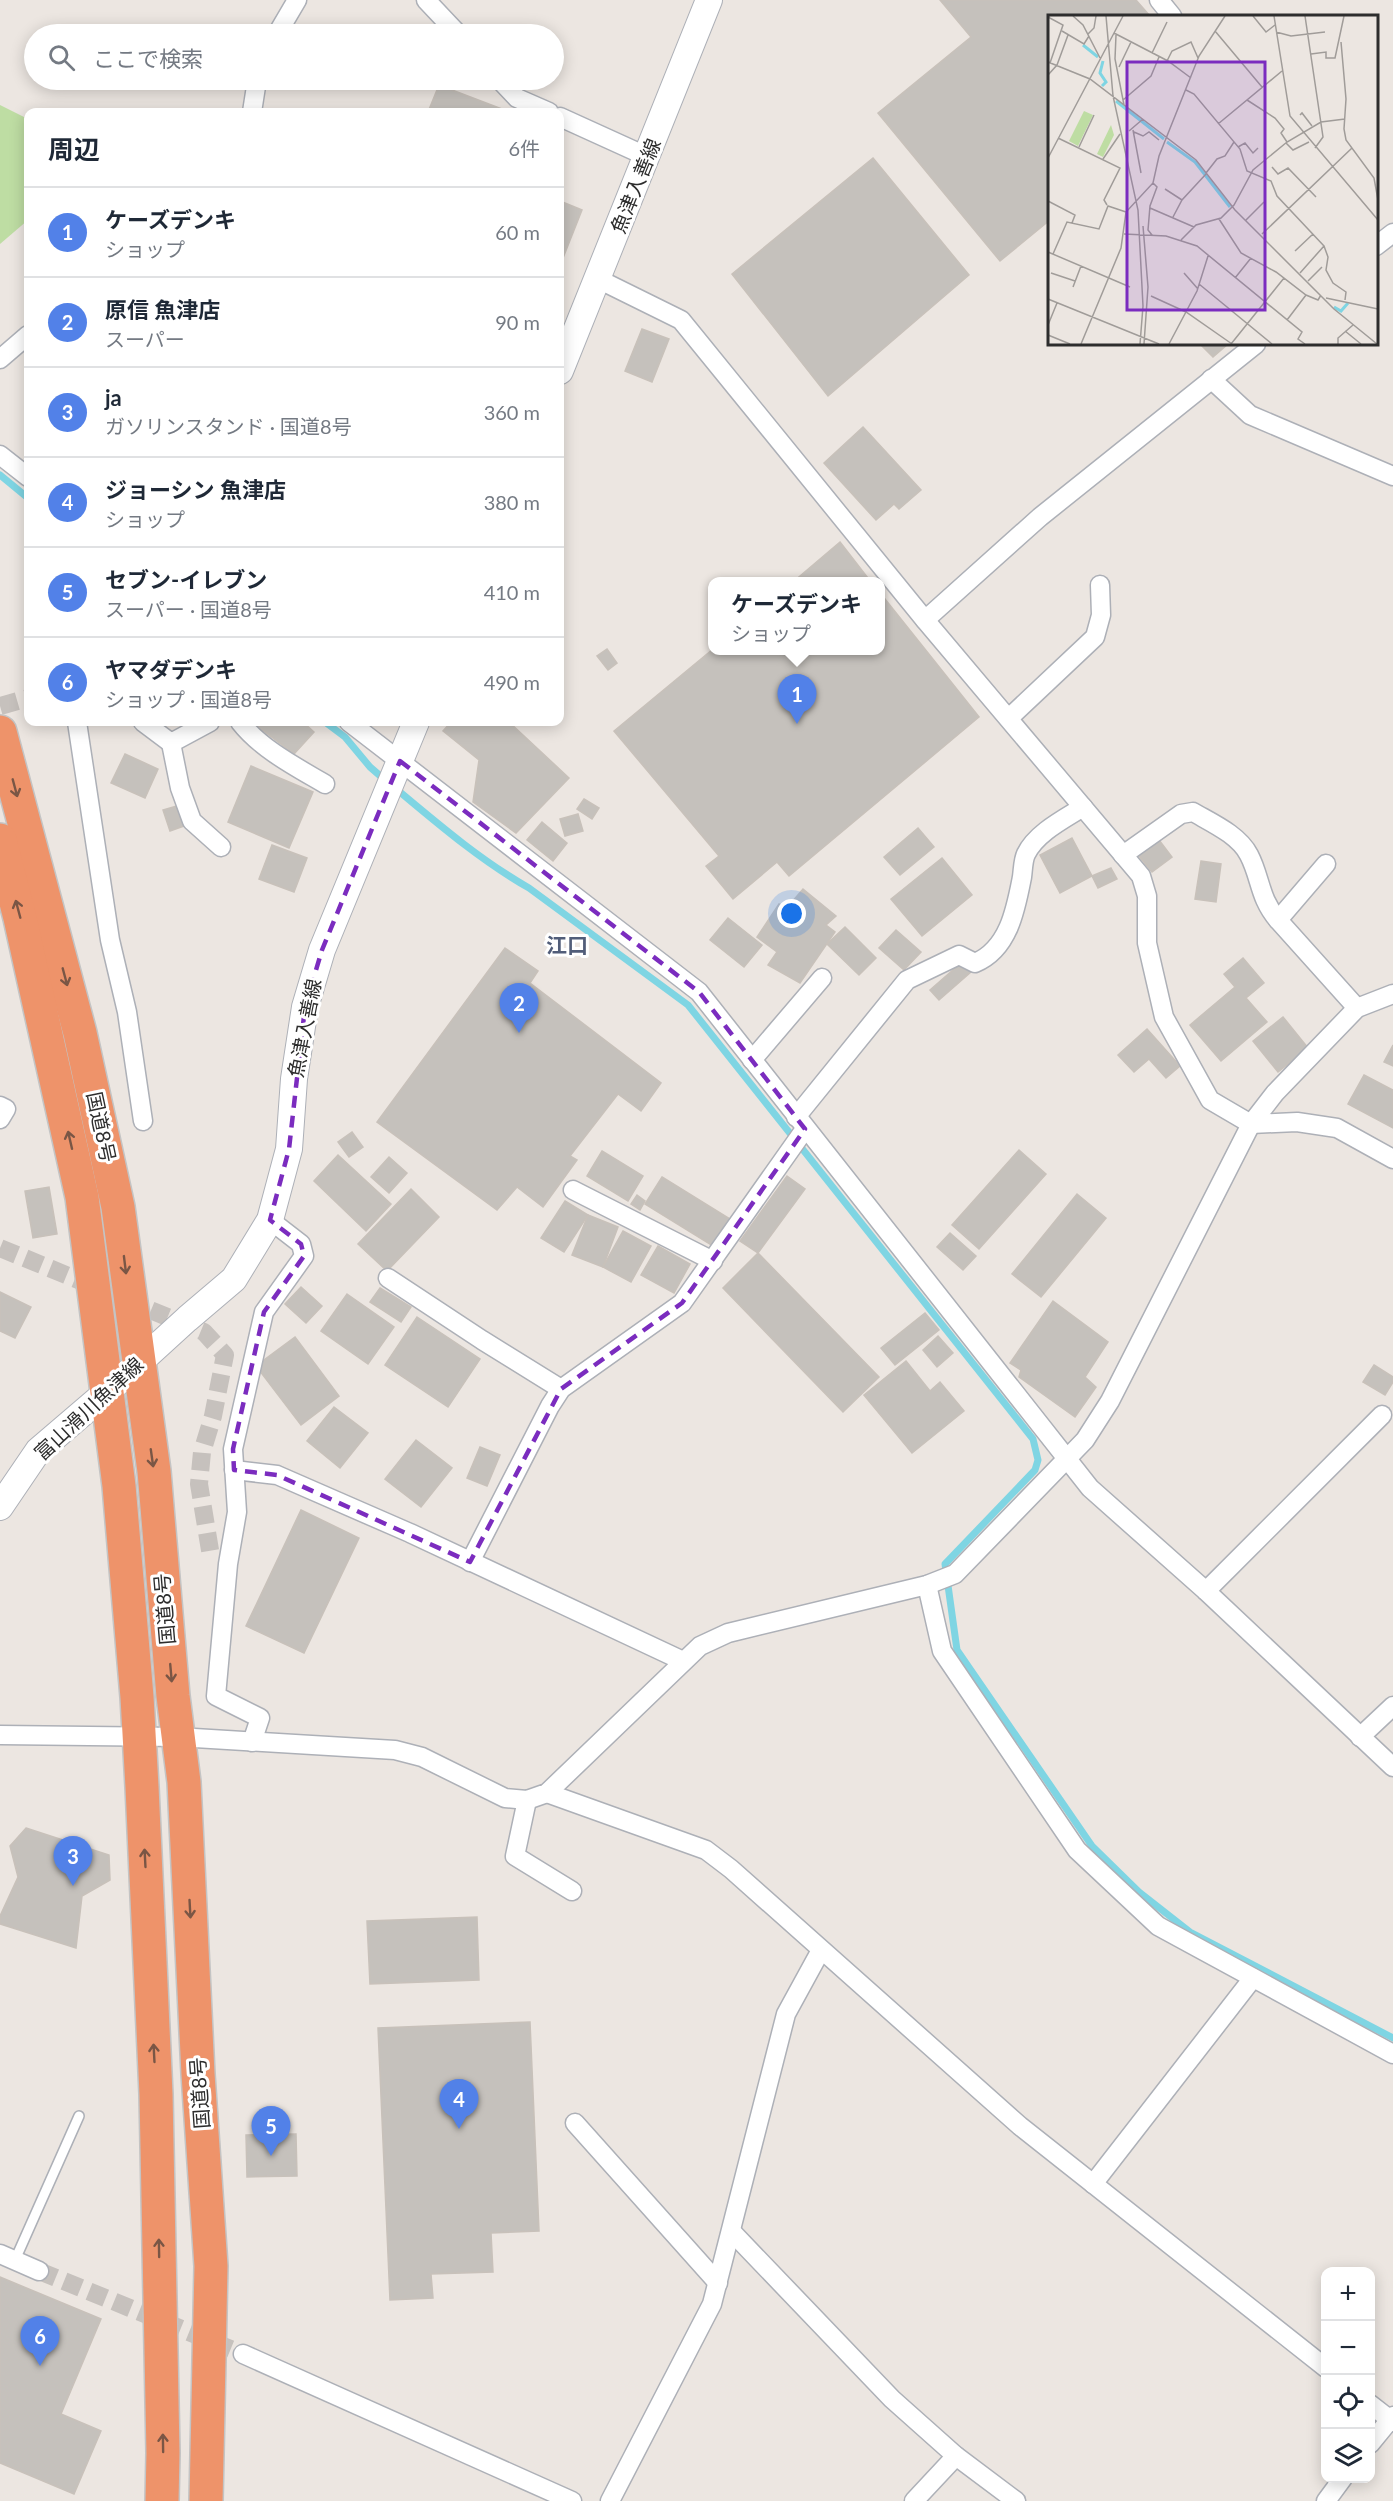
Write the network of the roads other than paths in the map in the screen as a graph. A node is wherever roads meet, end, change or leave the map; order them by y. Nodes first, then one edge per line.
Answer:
1 (297, 0) edge
2 (426, 0) edge
3 (710, 0) edge
4 (1159, 0) edge
5 (1171, 15) edge
6 (283, 24) edge
7 (449, 24) edge
8 (255, 90) edge
9 (509, 90) edge
10 (253, 108) edge
11 (540, 108) edge
12 (564, 119) edge
13 (648, 156) junction
14 (1393, 233) edge
15 (1378, 245) edge
16 (598, 279) junction
17 (24, 338) edge
18 (1255, 345) edge
19 (0, 359) edge
20 (564, 360) edge
21 (1211, 379) junction
22 (0, 455) edge
23 (24, 474) edge
24 (1393, 476) edge
25 (1101, 585) dead end
26 (925, 621) junction
27 (1010, 718) junction
28 (78, 726) edge
29 (148, 726) edge
30 (203, 726) edge
31 (243, 726) edge
32 (354, 726) edge
33 (414, 726) edge
34 (0, 732) edge
35 (171, 743) junction
36 (400, 761) junction
37 (325, 784) dead end
38 (1083, 807) junction
39 (0, 840) edge
40 (221, 847) dead end
41 (1123, 855) junction
42 (1326, 864) dead end
43 (1278, 920) junction
44 (822, 978) dead end
45 (1393, 994) edge
46 (1357, 1008) junction
47 (752, 1060) junction
48 (0, 1106) edge
49 (0, 1119) edge
50 (143, 1121) dead end
51 (800, 1123) junction
52 (1251, 1124) junction
53 (1393, 1159) edge
54 (573, 1190) dead end
55 (270, 1220) junction
56 (713, 1262) junction
57 (388, 1278) dead end
58 (186, 1319) joint
59 (138, 1364) junction
60 (561, 1389) junction
61 (107, 1392) junction
62 (1382, 1415) dead end
63 (1066, 1458) junction
64 (234, 1470) junction
65 (0, 1507) edge
66 (211, 1556) dead end
67 (470, 1562) junction
68 (228, 1564) junction
69 (927, 1585) junction
70 (1206, 1591) junction
71 (683, 1660) junction
72 (1393, 1706) edge
73 (0, 1735) edge
74 (140, 1737) junction
75 (178, 1737) junction
76 (1360, 1737) junction
77 (252, 1742) junction
78 (1393, 1767) edge
79 (547, 1793) junction
80 (527, 1800) junction
81 (572, 1891) dead end
82 (821, 1950) junction
83 (1253, 1978) junction
84 (1393, 2054) edge
85 (79, 2116) dead end
86 (575, 2123) dead end
87 (1093, 2184) junction
88 (732, 2232) junction
89 (8, 2257) edge
90 (39, 2271) tunnel mouth
91 (718, 2283) junction
92 (243, 2354) tunnel mouth
93 (1321, 2364) edge
94 (1375, 2407) edge
95 (1392, 2419) edge
96 (1375, 2439) edge
97 (956, 2456) junction
98 (1339, 2483) edge
99 (162, 2501) edge
100 (206, 2501) edge
101 (573, 2501) edge
102 (610, 2501) edge
103 (914, 2501) edge
104 (1016, 2501) edge
105 (1326, 2501) edge

1 - 6 street
2 - 7 street
3 - 13 main road, 魚津入善線
4 - 5 street
8 - 10 street
9 - 11 street
12 - 13 street
13 - 16 main road, 魚津入善線
14 - 15 street
16 - 20 main road, 魚津入善線
16 - 26 street
17 - 19 street
18 - 21 street
21 - 24 street
21 - 26 street
22 - 23 street
25 - 27 street
26 - 27 street
27 - 38 street
28 - 50 street
29 - 35 street
30 - 35 street
31 - 37 street
32 - 36 street
33 - 36 main road, 魚津入善線
34 -> 59 highway, 国道8号
35 - 40 street
36 - 47 street
36 - 55 main road, 魚津入善線
38 - 41 street
38 - 51 street
61 -> 39 highway, 国道8号
41 - 43 street
41 - 52 street
42 - 43 street
43 - 46 street
44 - 47 street
45 - 46 street
46 - 52 street
47 - 51 street
48 - 49 street
51 - 56 street
51 - 63 street
52 - 53 street
52 - 63 street
54 - 56 street
55 - 58 main road, 魚津入善線
55 - 64 street
56 - 60 street
57 - 60 street
58 - 59 main road, 富山滑川魚津線
59 - 61 main road, 富山滑川魚津線
59 -> 75 highway, 国道8号
60 - 67 street
61 - 65 main road, 富山滑川魚津線
61 - 74 highway, 国道8号
62 - 70 street
63 - 69 street
63 - 70 street
64 - 67 street
64 - 68 street
66 - 68 street
67 - 71 street
68 - 77 street
69 - 71 street
69 - 83 street
70 - 76 street
71 - 79 street
72 - 76 street
73 - 74 street
74 - 75 street
99 -> 74 highway, 国道8号
75 - 77 street
75 -> 100 highway, 国道8号
76 - 78 street
77 - 80 street
79 - 80 street
79 - 82 street
80 - 81 street
82 - 87 street
82 - 88 street
83 - 84 street
83 - 87 street
85 - 89 lane
86 - 91 street
87 - 93 street
88 - 91 street
88 - 97 street
89 - 90 street
91 - 102 street
92 - 101 street
94 - 95 street
95 - 96 street
97 - 103 street
97 - 104 street
98 - 105 street

